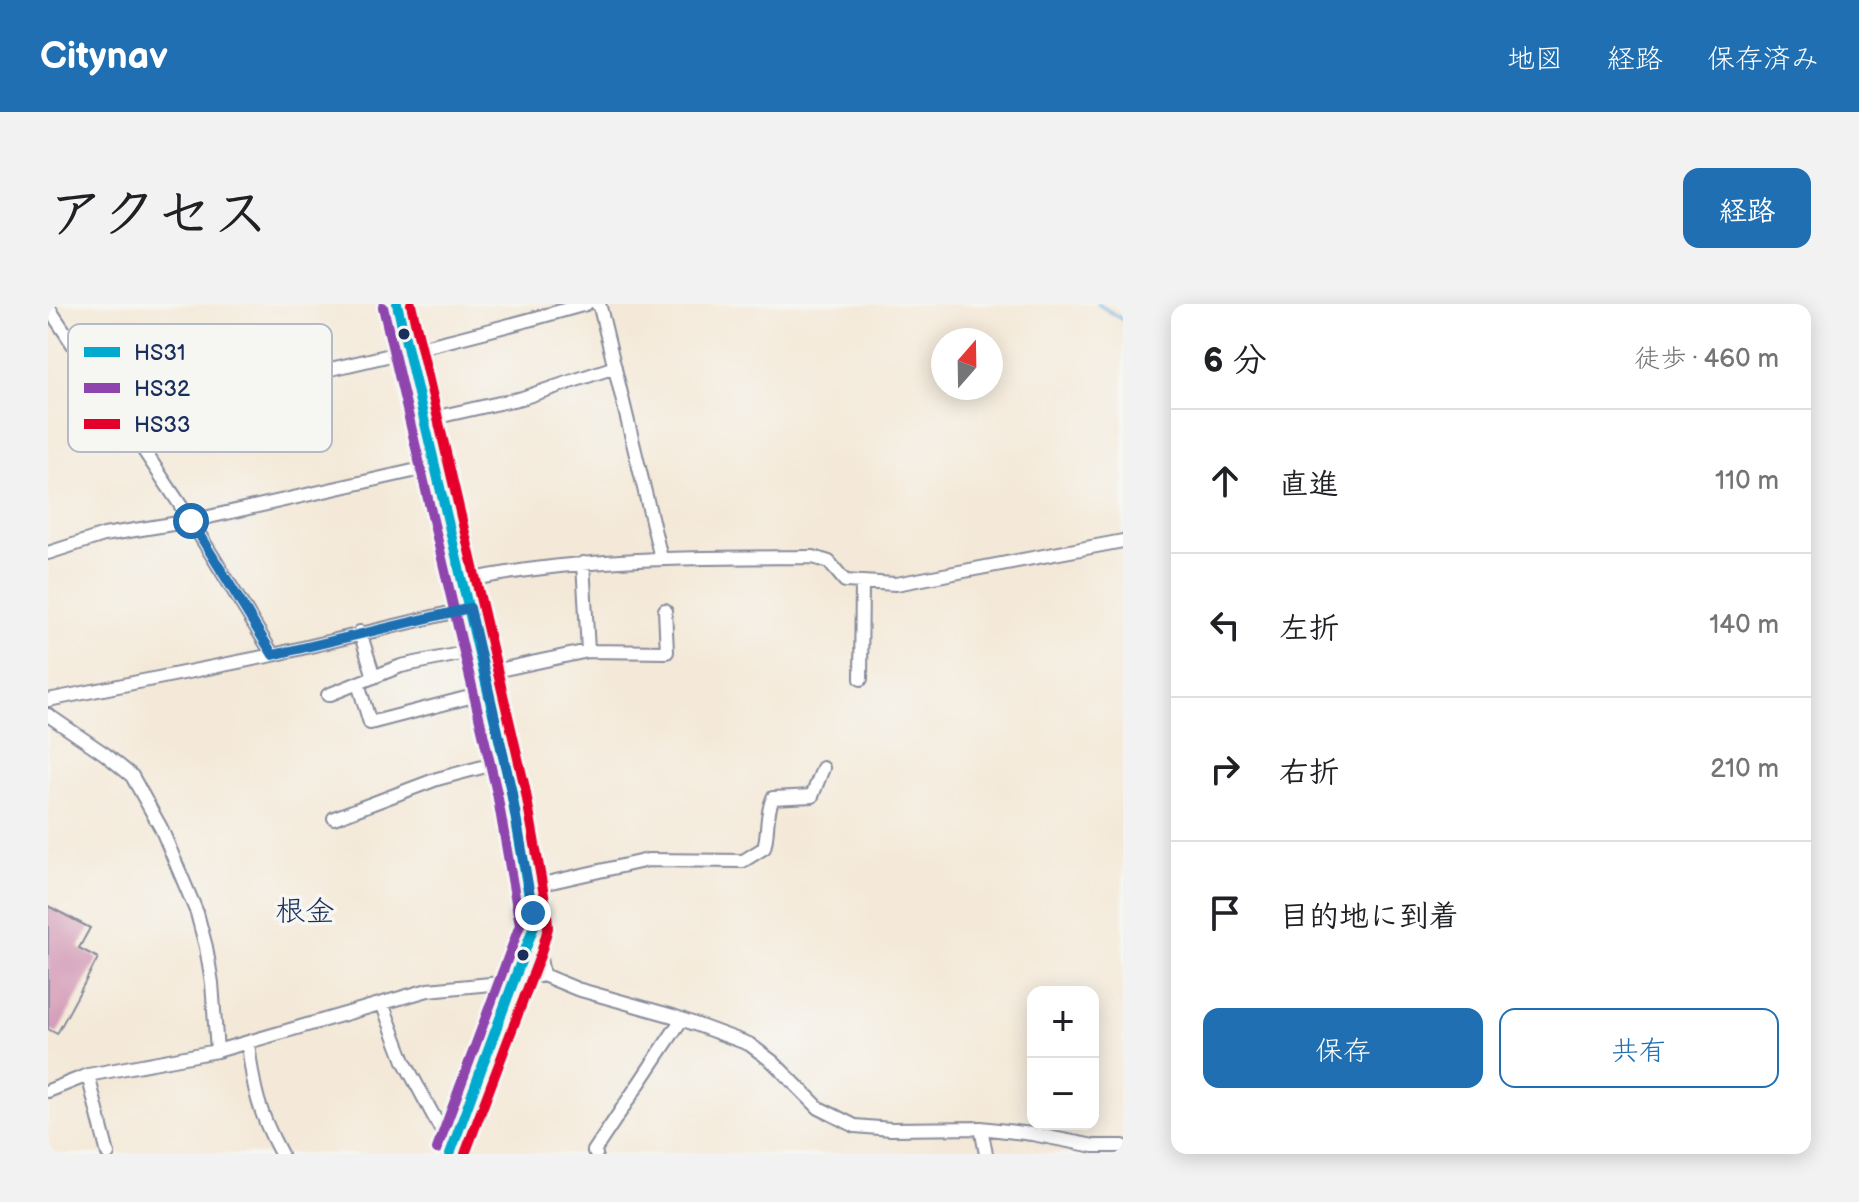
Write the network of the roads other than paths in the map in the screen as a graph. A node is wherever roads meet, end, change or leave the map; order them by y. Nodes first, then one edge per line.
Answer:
1 (397, 304) edge
2 (586, 304) edge
3 (597, 304) edge
4 (48, 307) edge
5 (68, 337) edge
6 (408, 351) junction
7 (615, 367) junction
8 (332, 369) edge
9 (424, 420) junction
10 (145, 452) edge
11 (435, 466) junction
12 (191, 521) junction
13 (1123, 541) edge
14 (48, 553) edge
15 (661, 558) junction
16 (583, 563) junction
17 (464, 581) junction
18 (862, 582) junction
19 (470, 608) junction
20 (665, 610) dead end
21 (360, 632) junction
22 (479, 650) junction
23 (588, 651) junction
24 (273, 655) junction
25 (485, 673) junction
26 (374, 677) junction
27 (861, 679) dead end
28 (358, 683) junction
29 (489, 692) junction
30 (328, 695) dead end
31 (48, 700) edge
32 (48, 715) edge
33 (505, 761) junction
34 (823, 768) dead end
35 (334, 818) dead end
36 (529, 887) junction
37 (534, 926) junction
38 (543, 975) junction
39 (516, 981) junction
40 (382, 1003) junction
41 (682, 1019) junction
42 (248, 1043) junction
43 (217, 1051) junction
44 (88, 1075) junction
45 (48, 1091) edge
46 (981, 1128) junction
47 (1123, 1146) edge
48 (452, 1153) edge
49 (108, 1154) edge
50 (281, 1154) edge
51 (596, 1154) edge
52 (986, 1154) edge

1 - 6 street
2 - 6 street
3 - 7 street
4 - 5 street
6 - 8 street
6 - 9 street
7 - 9 street
7 - 15 street
9 - 11 street
10 - 12 street
11 - 12 street
11 - 17 street
12 - 14 street
12 - 24 street
13 - 18 street
15 - 16 street
15 - 18 street
16 - 17 street
16 - 23 street
17 - 19 street
18 - 27 street
19 - 21 street
19 - 22 street
20 - 23 street
21 - 24 street
21 - 26 street
22 - 25 street
22 - 26 street
23 - 25 street
24 - 31 street
25 - 29 street
26 - 28 street
28 - 29 street
28 - 30 street
29 - 33 street
32 - 43 street
33 - 35 street
33 - 36 street
34 - 36 street
36 - 37 street
37 - 38 street
37 - 39 street
38 - 39 street
38 - 41 street
39 - 40 street
39 - 48 street
40 - 42 street
40 - 48 street
41 - 46 street
41 - 51 street
42 - 43 street
42 - 50 street
43 - 44 street
44 - 45 street
44 - 49 street
46 - 47 street
46 - 52 street

